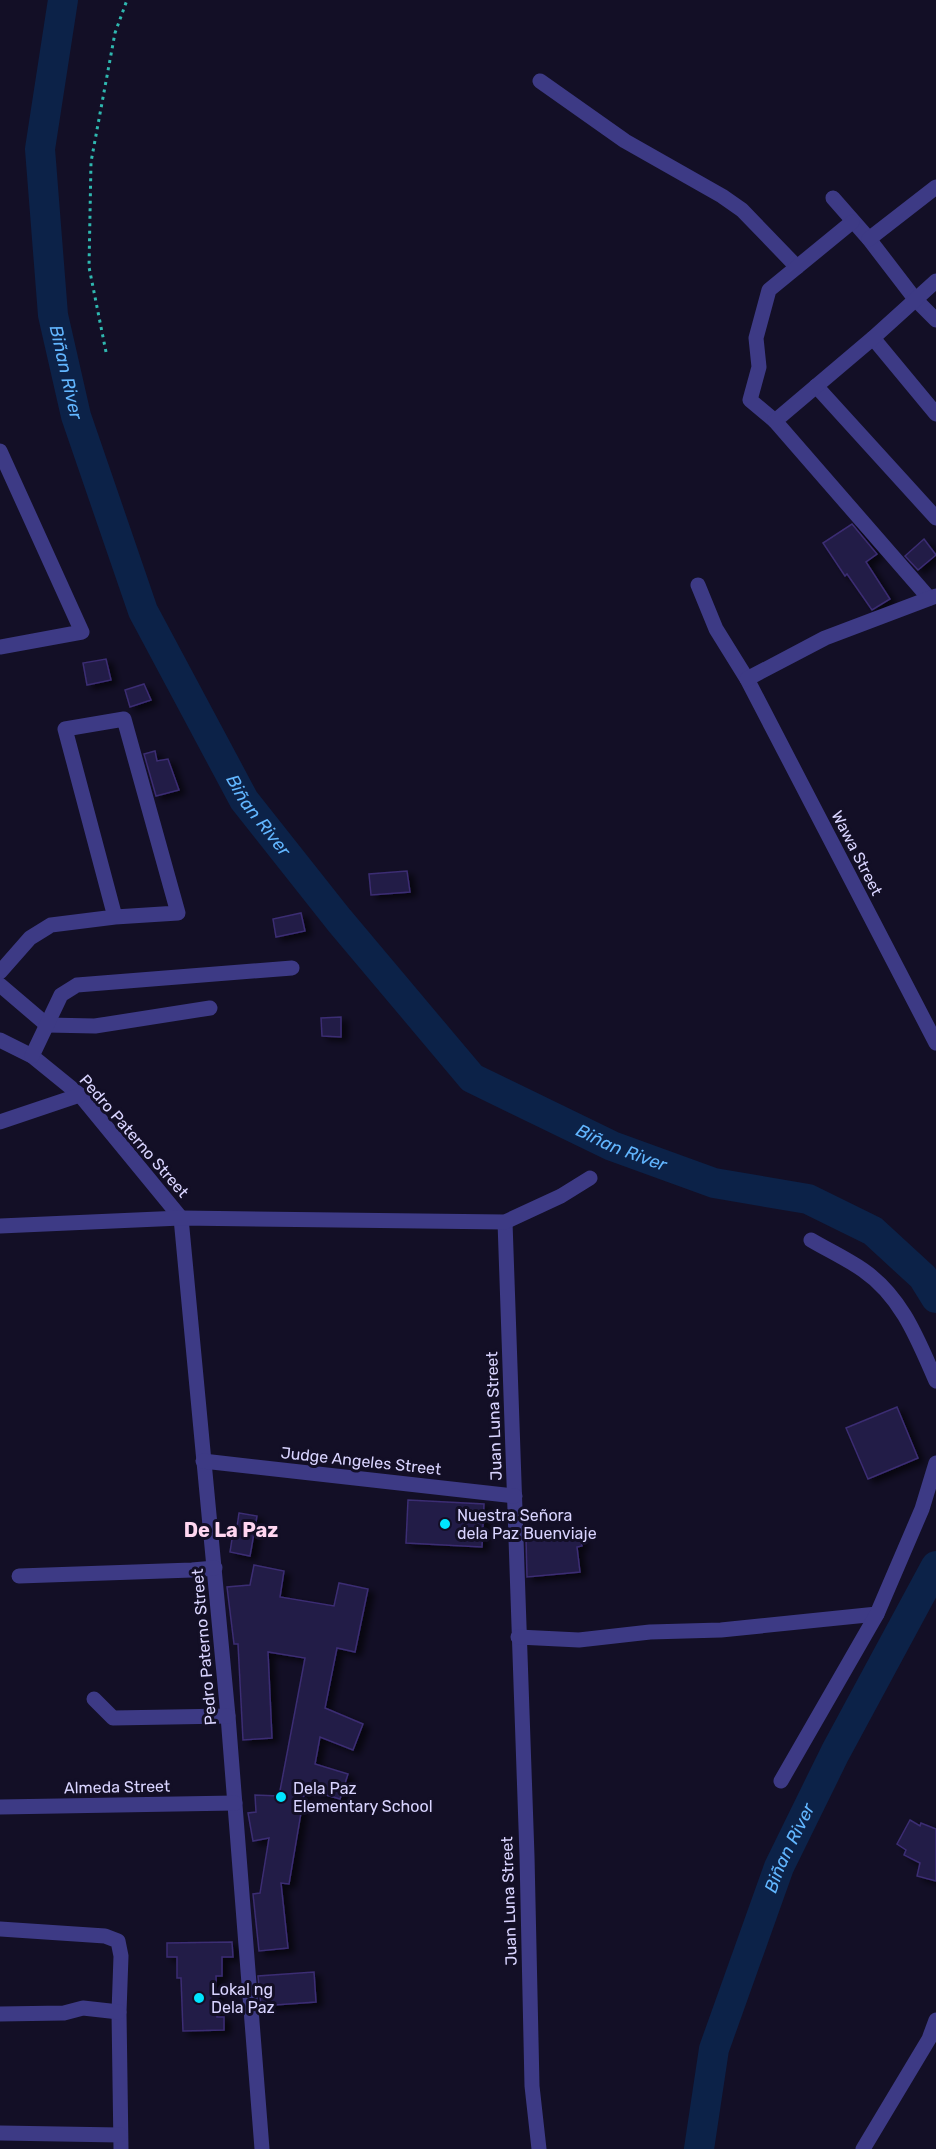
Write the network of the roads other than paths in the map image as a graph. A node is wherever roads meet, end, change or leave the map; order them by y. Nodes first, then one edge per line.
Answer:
1 (540, 81) dead end
2 (936, 187) edge
3 (833, 198) dead end
4 (852, 222) junction
5 (868, 239) junction
6 (797, 267) junction
7 (936, 281) edge
8 (915, 299) junction
9 (936, 320) edge
10 (873, 338) junction
11 (816, 386) junction
12 (936, 414) edge
13 (775, 421) junction
14 (0, 451) edge
15 (936, 518) edge
16 (698, 585) dead end
17 (932, 597) edge
18 (0, 647) edge
19 (747, 679) junction
20 (115, 917) junction
21 (292, 968) dead end
22 (0, 972) edge
23 (0, 985) edge
24 (210, 1008) dead end
25 (47, 1025) junction
26 (0, 1040) edge
27 (936, 1043) edge
28 (32, 1056) junction
29 (80, 1095) junction
30 (0, 1122) edge
31 (590, 1178) dead end
32 (181, 1218) junction
33 (505, 1222) junction
34 (0, 1226) edge
35 (811, 1240) dead end
36 (936, 1381) edge
37 (203, 1461) junction
38 (936, 1463) edge
39 (515, 1496) junction
40 (215, 1568) junction
41 (19, 1576) dead end
42 (877, 1614) junction
43 (518, 1637) junction
44 (94, 1699) dead end
45 (228, 1716) junction
46 (781, 1781) dead end
47 (235, 1803) junction
48 (0, 1807) edge
49 (0, 1929) edge
50 (118, 2012) junction
51 (0, 2014) edge
52 (936, 2020) edge
53 (0, 2133) edge
54 (121, 2142) edge
55 (262, 2149) edge
56 (539, 2149) edge
57 (863, 2149) edge

1 - 6 street
2 - 5 street
3 - 4 street
4 - 5 street
4 - 6 street
5 - 8 street
6 - 13 street
7 - 8 street
8 - 9 street
8 - 10 street
10 - 11 street
10 - 12 street
11 - 13 street
11 - 15 street
13 - 17 street
14 - 18 street
16 - 19 street, Wawa Street
17 - 19 street
19 - 27 street, Wawa Street
20 - 20 street
20 - 22 street
21 - 25 street
23 - 25 street
24 - 25 street
25 - 28 street
26 - 28 street, Pedro Paterno Street
28 - 29 street, Pedro Paterno Street
29 - 30 street
29 - 32 street, Pedro Paterno Street
31 - 33 street
32 - 33 street
32 - 34 street
32 - 37 street, Pedro Paterno Street
33 - 39 street, Juan Luna Street
35 - 36 street
37 - 39 street, Judge Angeles Street
37 - 40 street, Pedro Paterno Street
38 - 42 street
39 - 43 street, Juan Luna Street
40 - 41 street
40 - 45 street, Pedro Paterno Street
42 - 43 street
42 - 46 street
43 - 56 street, Juan Luna Street
44 - 45 street
45 - 47 street, Pedro Paterno Street
47 - 48 street, Almeda Street
47 - 55 street, Pedro Paterno Street
49 - 50 street
50 - 51 street
50 - 54 street
52 - 57 street
53 - 54 street

